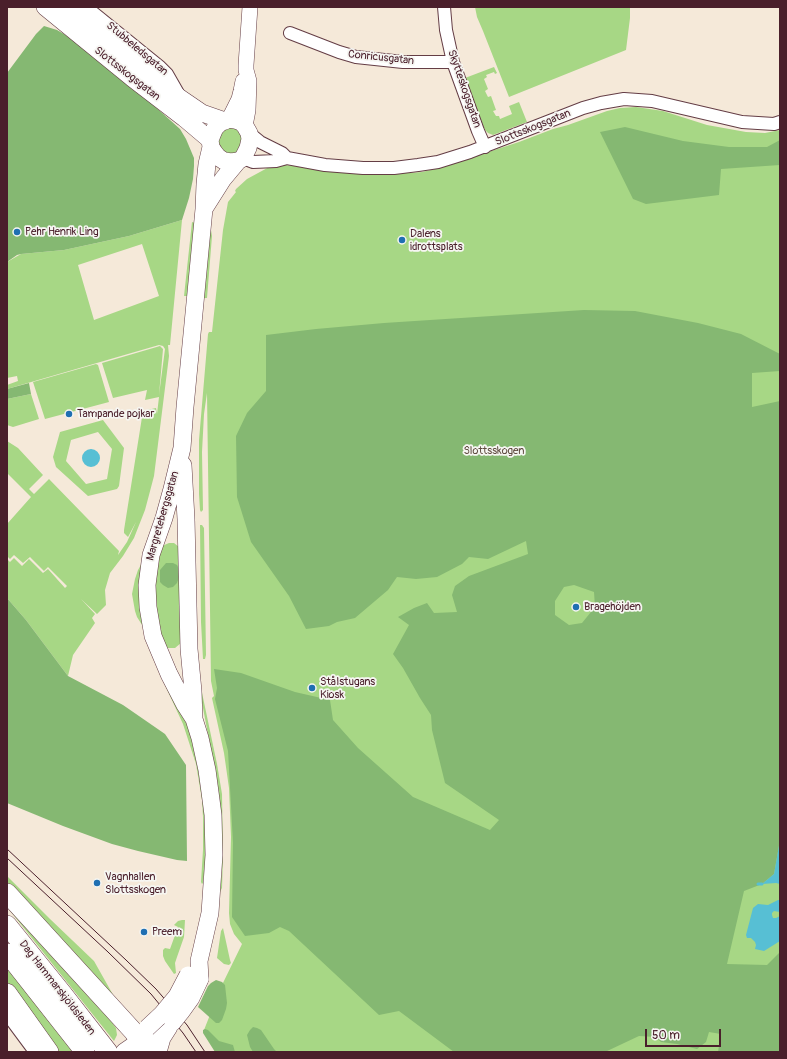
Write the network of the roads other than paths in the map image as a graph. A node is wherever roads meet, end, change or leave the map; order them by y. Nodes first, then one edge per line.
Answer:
1 (45, 7) edge
2 (67, 7) edge
3 (86, 7) edge
4 (250, 7) edge
5 (444, 7) edge
6 (290, 33) dead end
7 (453, 62) junction
8 (246, 70) junction
9 (180, 98) junction
10 (227, 120) junction
11 (780, 122) edge
12 (247, 129) junction
13 (210, 144) junction
14 (485, 147) junction
15 (286, 158) junction
16 (240, 160) junction
17 (204, 209) junction
18 (182, 448) junction
19 (194, 719) junction
20 (7, 893) edge
21 (7, 925) edge
22 (7, 953) edge
23 (194, 977) junction
24 (7, 993) edge
25 (7, 1014) edge
26 (146, 1043) edge
27 (41, 1052) edge
28 (49, 1052) edge
29 (84, 1052) edge
30 (108, 1052) edge

1 - 13 main road, Slottsskogsgatan
2 - 9 main road, Slottsskogsgatan
3 - 9 street, Stubbeledsgatan
4 - 8 street, Margretebergsgatan
5 - 7 street, Skytteskogsgatan
6 - 7 street, Conricusgatan
7 - 14 street, Skytteskogsgatan
8 - 10 street, Margretebergsgatan
8 - 12 street, Margretebergsgatan
9 - 10 main road, Slottsskogsgatan
10 - 12 main road
10 - 13 main road, Margretebergsgatan
11 - 14 street, Slottsskogsgatan
12 - 15 street, Slottsskogsgatan
12 - 16 main road, Margretebergsgatan
13 - 16 main road
13 - 17 main road, Margretebergsgatan
14 - 15 street, Slottsskogsgatan
15 - 16 street, Slottsskogsgatan
16 - 17 main road, Margretebergsgatan
17 - 18 main road, Margretebergsgatan
18 - 19 main road, Margretebergsgatan
18 - 19 main road, Margretebergsgatan
19 - 23 main road, Margretebergsgatan
20 - 26 main road
21 - 30 main road, Dag Hammarskjöldsleden
22 - 29 main road, Dag Hammarskjöldsleden
23 - 26 main road, Margretebergsgatan, bridge
23 - 26 main road, Margretebergsgatan, bridge
24 - 28 main road
25 - 27 street

